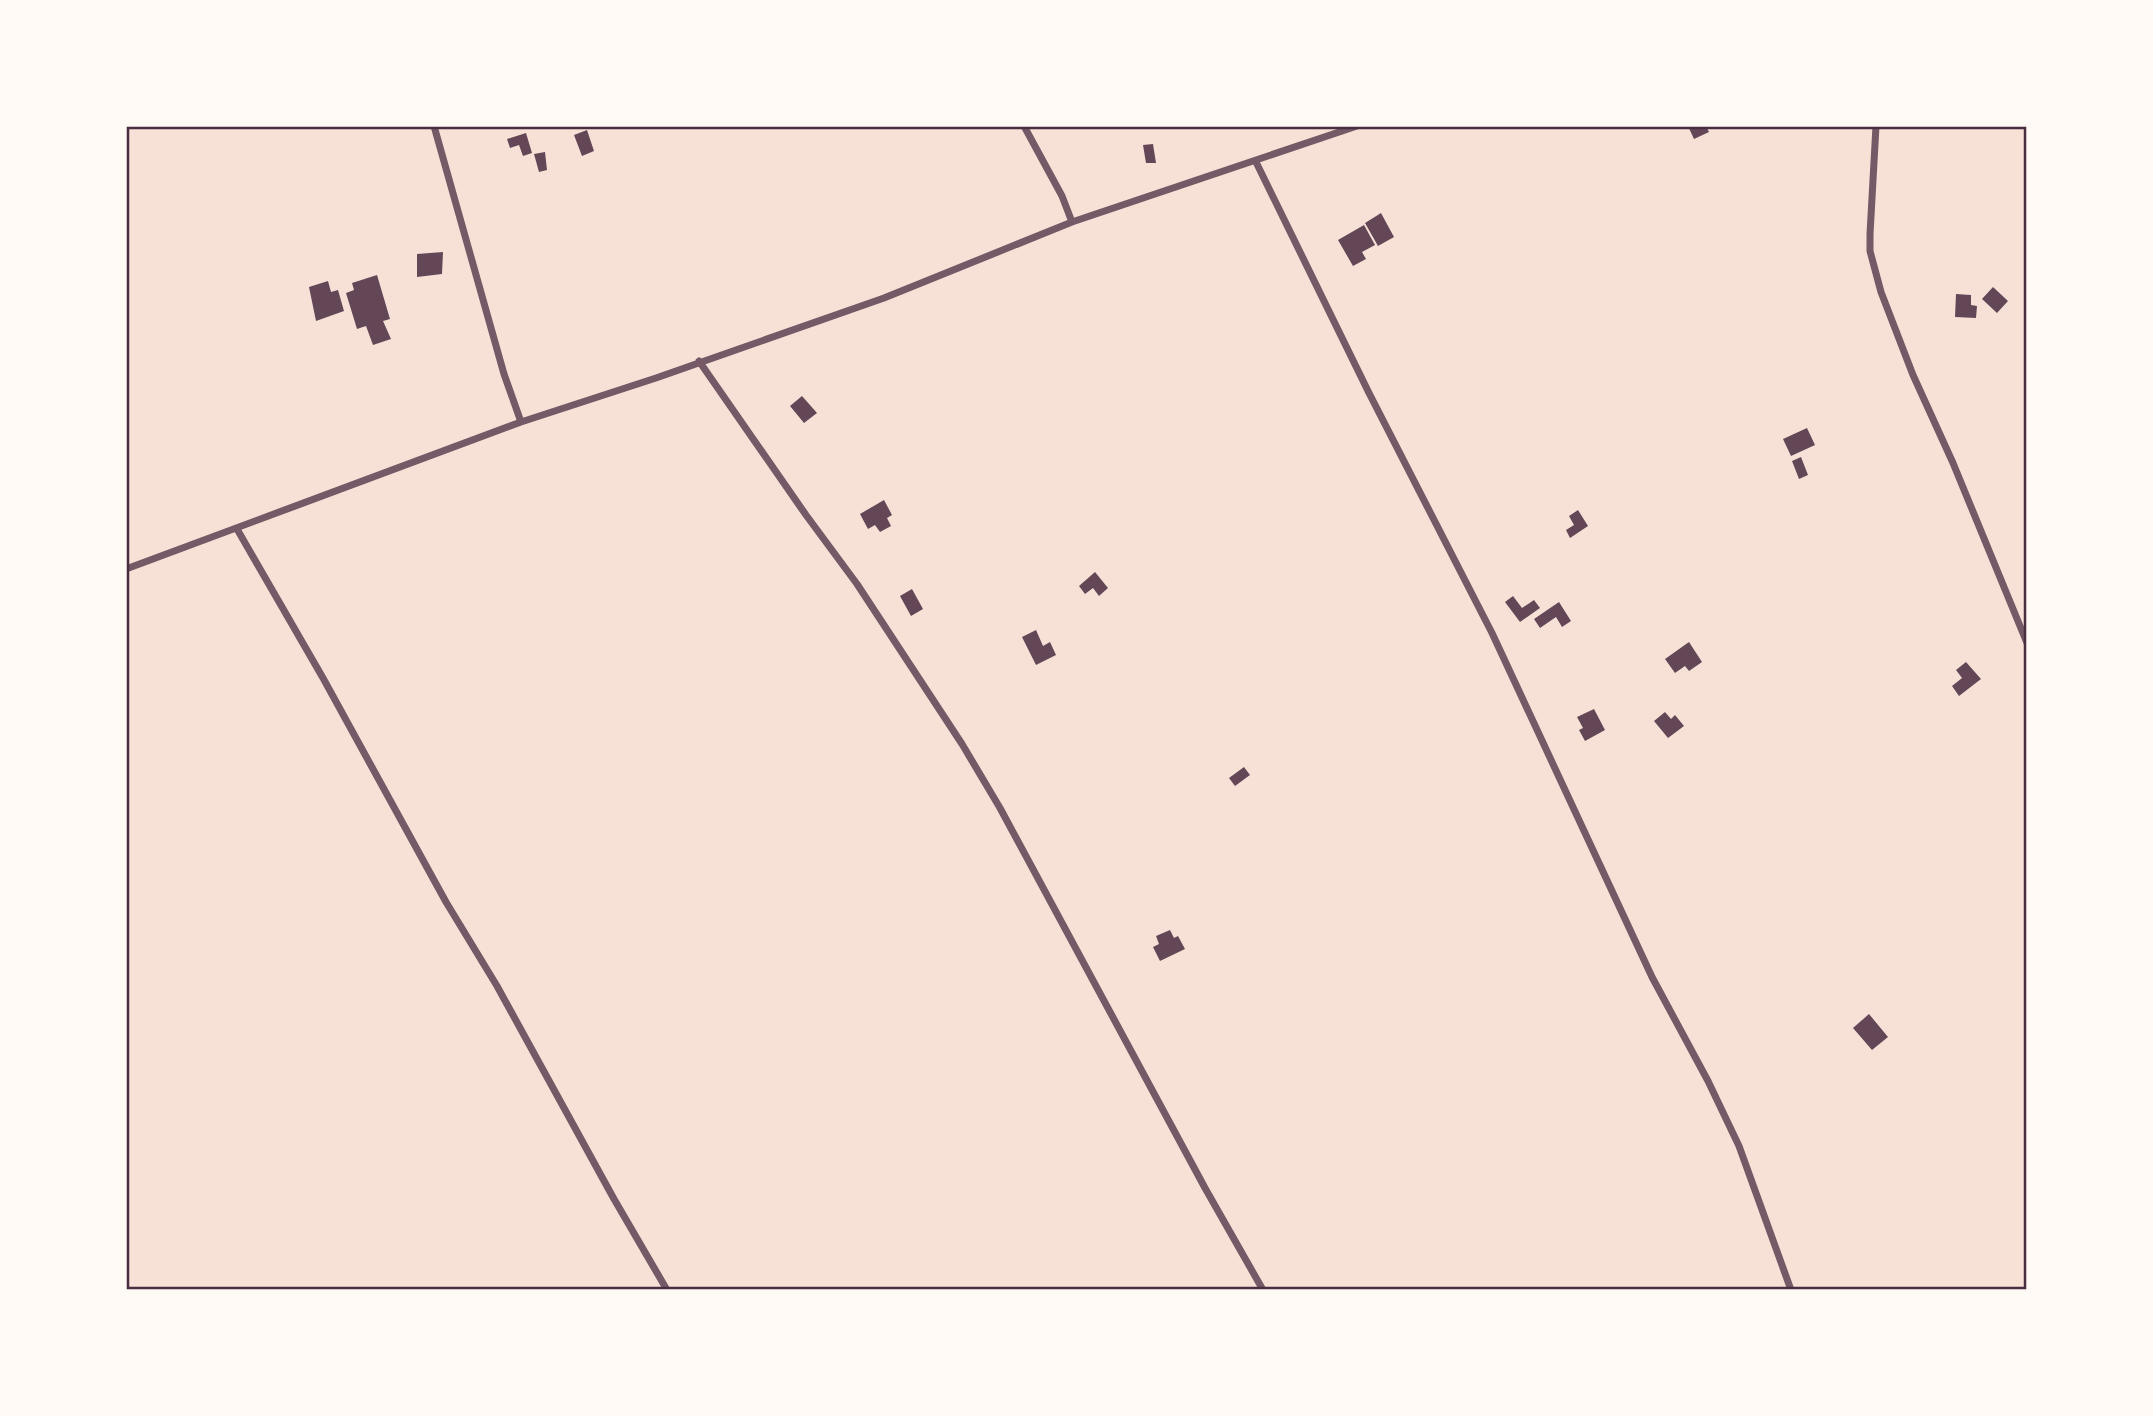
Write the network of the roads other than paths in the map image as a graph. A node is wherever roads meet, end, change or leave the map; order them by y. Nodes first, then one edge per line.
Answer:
1 (434, 126) edge
2 (1024, 126) edge
3 (1357, 126) edge
4 (1876, 126) edge
5 (1256, 162) junction
6 (1072, 222) junction
7 (699, 361) junction
8 (521, 422) junction
9 (237, 530) junction
10 (126, 569) edge
11 (2027, 643) edge
12 (667, 1290) edge
13 (1264, 1290) edge
14 (1791, 1290) edge

1 - 8 street
2 - 6 street
3 - 5 street
4 - 11 street
5 - 6 street
5 - 14 street
6 - 7 street
7 - 8 street
7 - 13 street
8 - 9 street
9 - 10 street
9 - 12 street

